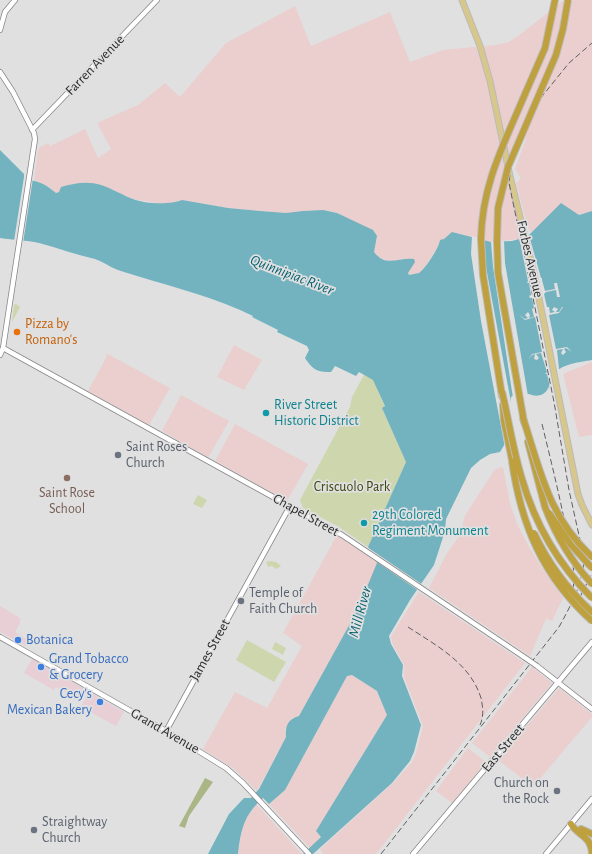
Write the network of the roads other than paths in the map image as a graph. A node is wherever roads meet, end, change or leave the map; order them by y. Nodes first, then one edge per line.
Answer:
1 (15, 0) edge
2 (157, 0) edge
3 (462, 0) edge
4 (552, 0) edge
5 (555, 0) edge
6 (568, 0) edge
7 (553, 14) junction
8 (0, 30) edge
9 (0, 72) edge
10 (32, 130) junction
11 (3, 348) junction
12 (0, 355) edge
13 (502, 392) junction
14 (523, 418) junction
15 (512, 461) junction
16 (290, 506) junction
17 (545, 507) junction
18 (591, 523) edge
19 (592, 557) edge
20 (592, 568) edge
21 (592, 584) edge
22 (592, 598) edge
23 (592, 612) edge
24 (592, 621) edge
25 (0, 637) edge
26 (592, 642) edge
27 (558, 682) junction
28 (592, 709) edge
29 (166, 731) junction
30 (592, 799) edge
31 (572, 824) junction
32 (581, 829) junction
33 (592, 834) edge
34 (592, 838) edge
35 (309, 854) edge
36 (413, 854) edge
37 (546, 854) edge
38 (592, 854) edge

1 - 8 main road
2 - 10 main road, Farren Avenue
3 - 18 main road, Forbes Avenue
4 - 7 highway
5 - 7 highway
6 - 14 highway, bridge
7 - 13 highway, bridge
9 - 10 main road
10 - 11 main road
11 - 12 main road
11 - 16 main road, Chapel Street
13 - 15 highway, bridge
13 - 22 highway, bridge
14 - 17 highway, bridge
14 - 19 highway, bridge
15 - 23 highway, bridge
15 - 24 highway, bridge
16 - 27 main road, Chapel Street, bridge
16 - 29 main road, James Street
17 - 20 highway, bridge
17 - 21 highway, bridge
25 - 29 main road, Grand Avenue
26 - 27 main road, East Street
27 - 28 main road, Chapel Street
27 - 36 main road, East Street
29 - 35 main road, Grand Avenue
30 - 31 main road
31 - 32 highway
31 - 37 main road
31 - 38 highway
32 - 33 highway
32 - 34 highway

